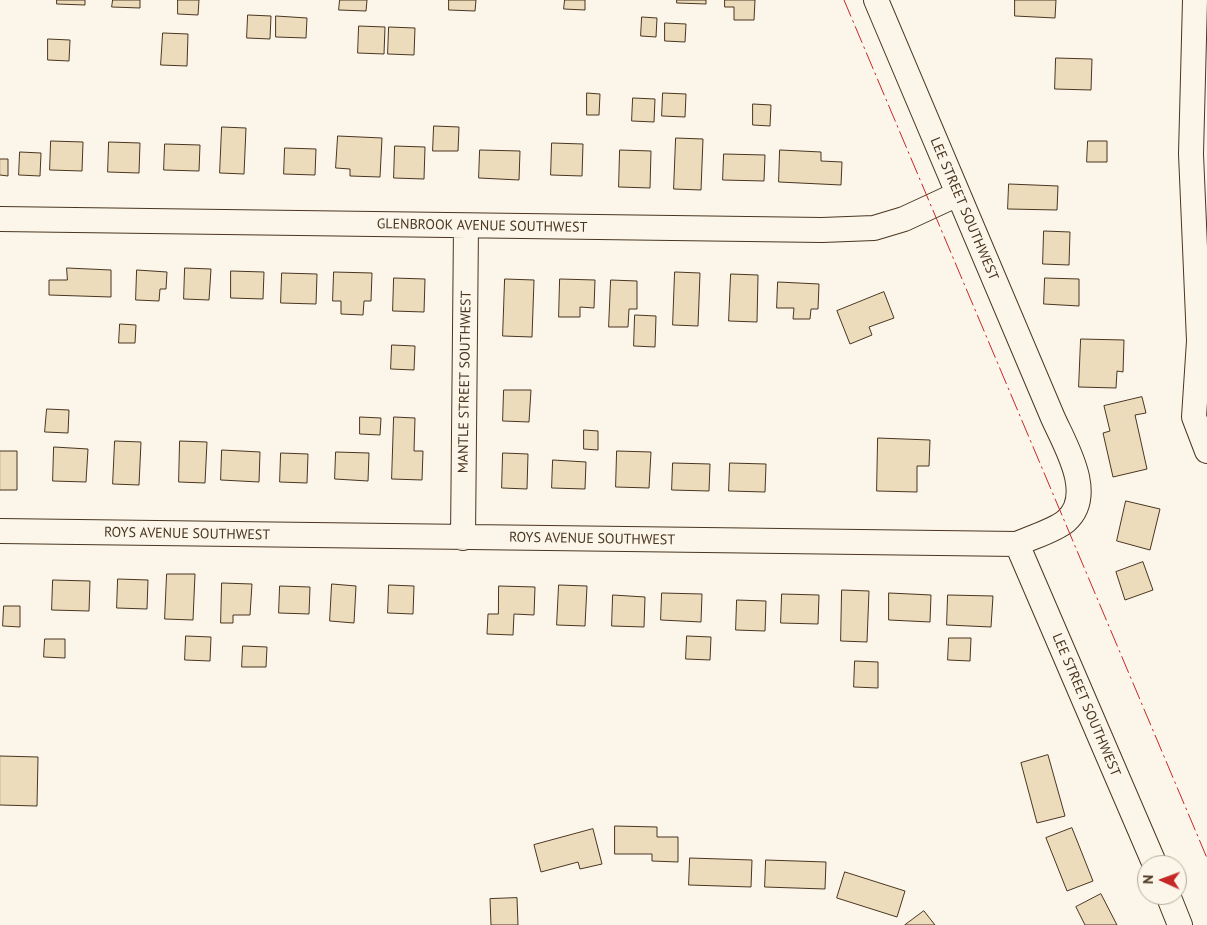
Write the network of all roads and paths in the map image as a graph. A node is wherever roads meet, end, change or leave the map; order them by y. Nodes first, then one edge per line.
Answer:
1 (876, 0) edge
2 (1196, 0) edge
3 (1200, 93) edge
4 (958, 194) junction
5 (1200, 195) edge
6 (0, 219) edge
7 (466, 226) junction
8 (1052, 418) joint
9 (1207, 451) edge
10 (0, 531) edge
11 (463, 538) junction
12 (1017, 544) junction
13 (1151, 855) edge
14 (1172, 905) edge
15 (1180, 925) edge

1 - 4 street, LEE STREET SOUTHWEST
2 - 3 street
3 - 5 street
4 - 7 street, GLENBROOK AVENUE SOUTHWEST
4 - 8 street, LEE STREET SOUTHWEST
5 - 9 street
6 - 7 street, GLENBROOK AVENUE SOUTHWEST
7 - 11 street, MANTLE STREET SOUTHWEST
8 - 12 street, ROYS AVENUE SOUTHWEST
10 - 11 street, ROYS AVENUE SOUTHWEST
11 - 12 street, ROYS AVENUE SOUTHWEST
12 - 13 street, LEE STREET SOUTHWEST
14 - 15 street

